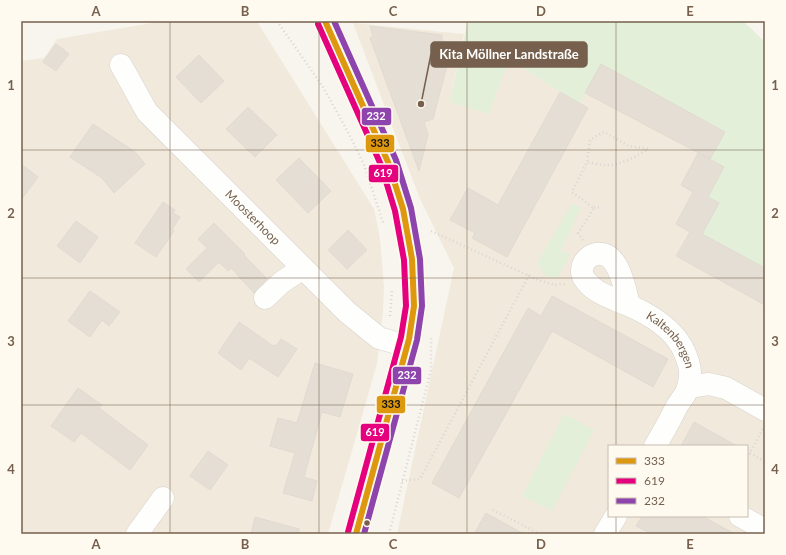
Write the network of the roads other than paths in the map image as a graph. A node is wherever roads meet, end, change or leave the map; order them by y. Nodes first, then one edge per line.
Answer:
1 (326, 21) edge
2 (120, 66) dead end
3 (303, 268) junction
4 (265, 298) dead end
5 (629, 305) junction
6 (397, 344) junction
7 (688, 387) junction
8 (765, 410) edge
9 (656, 445) edge
10 (163, 498) dead end
11 (615, 517) edge
12 (742, 517) edge
13 (765, 530) edge
14 (137, 534) edge
15 (356, 534) edge
16 (606, 534) edge

1 - 6 street
2 - 3 street, Moosterhoop
3 - 4 street
3 - 6 street, Moosterhoop
5 - 5 street, Kaltenbergen
5 - 7 street, Kaltenbergen
6 - 15 street
7 - 8 street, Kaltenbergen
7 - 9 street, Kaltenbergen
10 - 14 street
11 - 16 street
12 - 13 street

